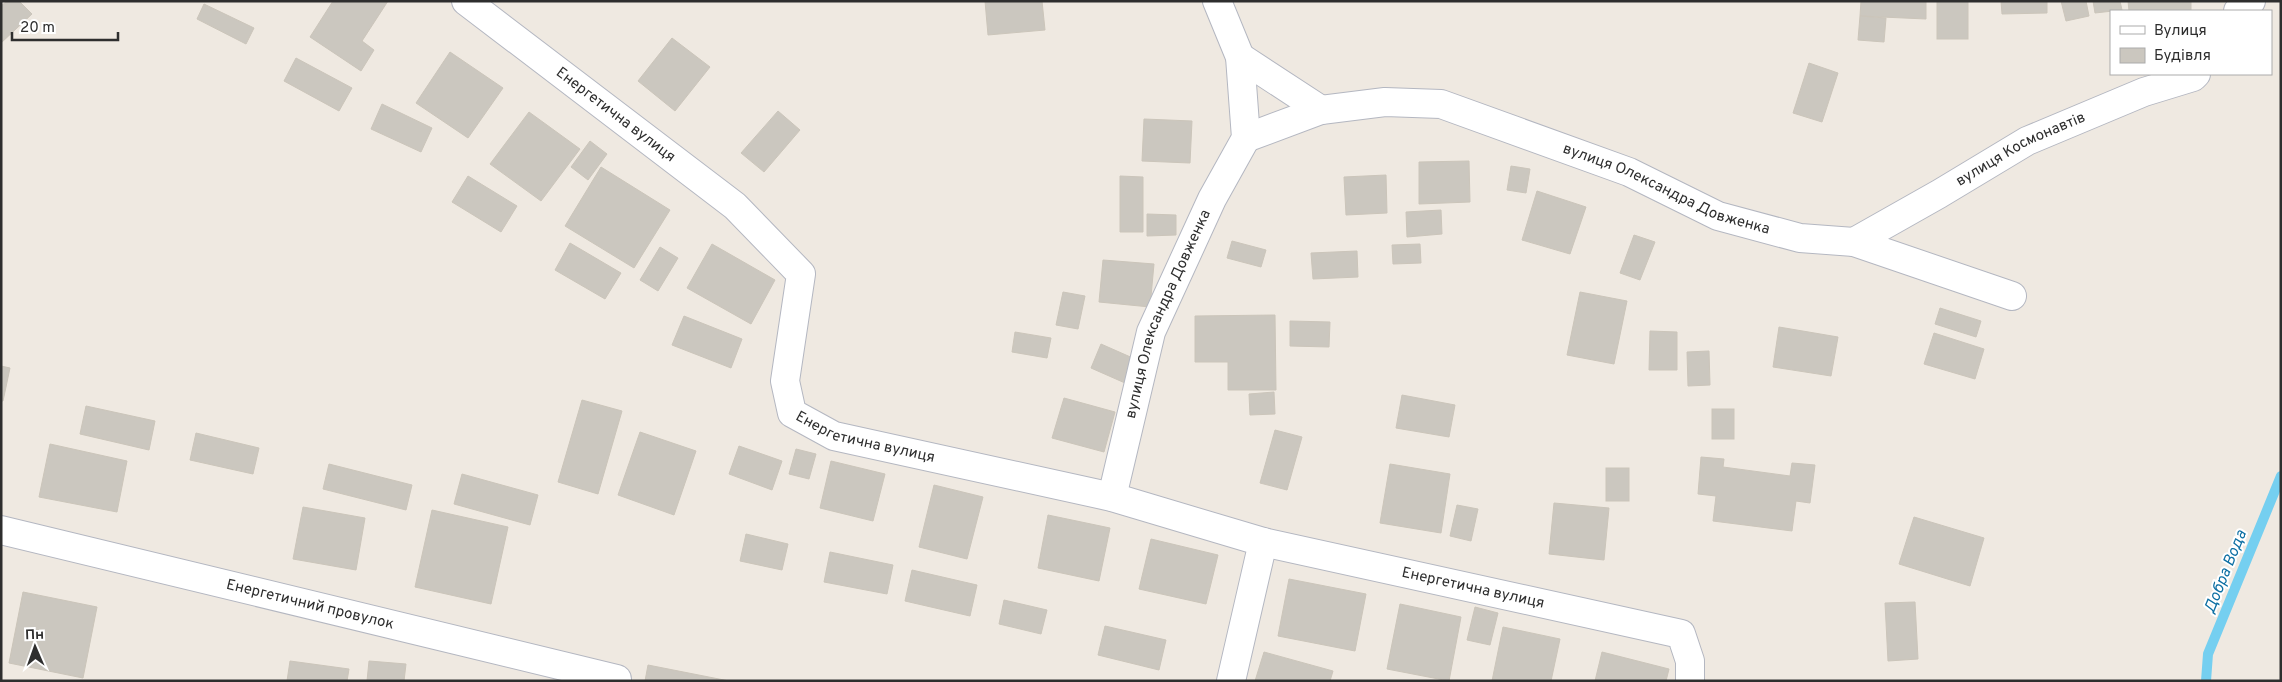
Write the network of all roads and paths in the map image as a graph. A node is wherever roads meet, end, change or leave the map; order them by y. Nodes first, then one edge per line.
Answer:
1 (466, 1) edge
2 (1217, 1) edge
3 (2251, 1) edge
4 (2239, 10) edge
5 (1240, 57) junction
6 (2195, 75) edge
7 (1321, 110) junction
8 (1246, 138) junction
9 (1854, 242) junction
10 (2012, 296) dead end
11 (1112, 498) junction
12 (1, 530) edge
13 (1263, 542) junction
14 (618, 681) edge
15 (1231, 681) edge
16 (1690, 681) edge

1 - 11 street, Енергетична вулиця
2 - 5 street
3 - 4 street
5 - 7 street
5 - 8 street
6 - 9 street, вулиця Космонавтів
7 - 8 street, вулиця Олександра Довженка
7 - 9 street, вулиця Олександра Довженка
8 - 11 street, вулиця Олександра Довженка
9 - 10 street, вулиця Олександра Довженка
11 - 13 street, Енергетична вулиця
12 - 14 street, Енергетичний провулок
13 - 15 street
13 - 16 street, Енергетична вулиця

